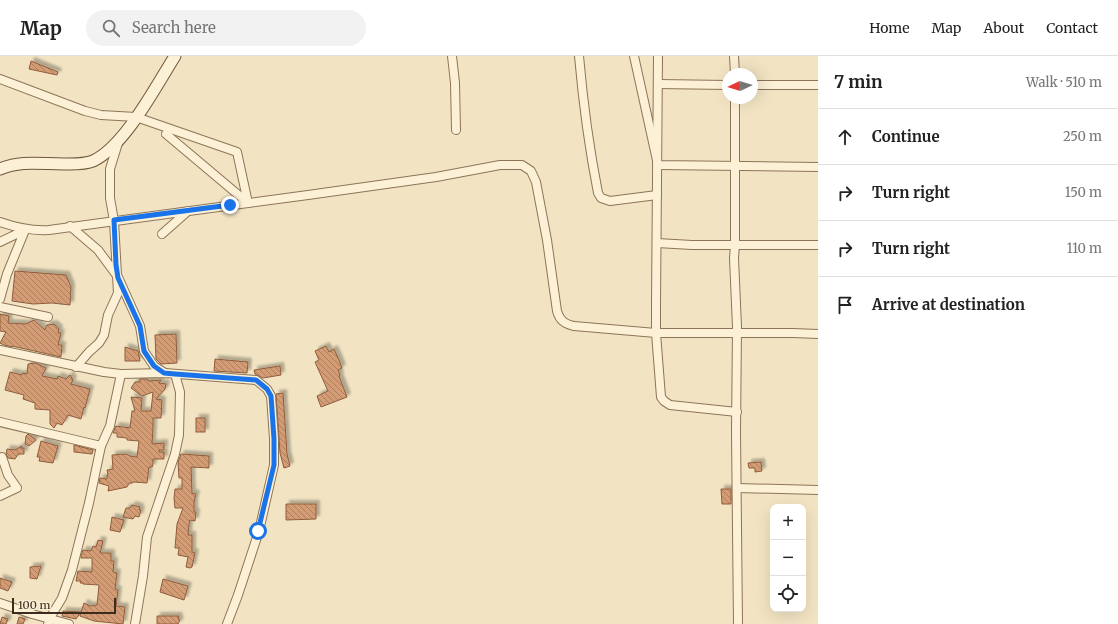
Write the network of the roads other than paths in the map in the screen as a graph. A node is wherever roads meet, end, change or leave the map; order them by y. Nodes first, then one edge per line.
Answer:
1 (175, 56) edge
2 (452, 56) edge
3 (579, 56) edge
4 (634, 56) edge
5 (658, 56) edge
6 (734, 56) edge
7 (735, 68) edge
8 (0, 79) edge
9 (658, 84) junction
10 (722, 85) edge
11 (758, 85) edge
12 (818, 85) edge
13 (735, 104) edge
14 (136, 117) junction
15 (456, 130) dead end
16 (166, 134) dead end
17 (118, 142) junction
18 (658, 165) junction
19 (734, 166) junction
20 (818, 167) edge
21 (0, 169) edge
22 (657, 195) junction
23 (248, 203) junction
24 (188, 211) junction
25 (114, 220) junction
26 (0, 222) edge
27 (70, 226) junction
28 (26, 230) junction
29 (162, 234) dead end
30 (0, 242) edge
31 (656, 243) junction
32 (735, 244) junction
33 (818, 245) edge
34 (118, 278) junction
35 (0, 299) edge
36 (0, 307) edge
37 (48, 317) dead end
38 (656, 333) junction
39 (738, 333) junction
40 (818, 334) edge
41 (0, 350) edge
42 (76, 367) junction
43 (164, 373) junction
44 (121, 374) junction
45 (175, 374) junction
46 (736, 412) junction
47 (0, 422) edge
48 (101, 446) junction
49 (2, 457) dead end
50 (737, 488) junction
51 (818, 490) edge
52 (0, 496) edge
53 (0, 603) edge
54 (49, 621) edge
55 (69, 624) edge
56 (135, 624) edge
57 (227, 624) edge
58 (738, 624) edge

1 - 14 street
2 - 15 street
3 - 22 street
4 - 18 street
5 - 9 street
6 - 7 street
8 - 14 street
9 - 10 street
9 - 18 street
11 - 12 street
13 - 19 street
14 - 17 street
14 - 23 street
16 - 23 street
17 - 21 street
17 - 25 street
18 - 19 street
18 - 22 street
19 - 20 street
19 - 32 street
22 - 31 street
23 - 24 street
23 - 38 street
24 - 25 street
24 - 29 street
25 - 27 street
25 - 34 street
26 - 28 street
27 - 28 street
27 - 34 street
28 - 30 street
28 - 35 street
31 - 32 street
31 - 38 street
32 - 33 street
32 - 39 street
34 - 42 street
34 - 43 street
36 - 37 street
38 - 39 street
38 - 46 street
39 - 40 street
39 - 46 street
41 - 42 street
42 - 44 street
43 - 44 street
43 - 45 street
44 - 48 street
45 - 56 street
45 - 57 street
46 - 50 street
47 - 48 street
48 - 54 street
49 - 52 street
50 - 51 street
50 - 58 street
53 - 54 street
54 - 55 street

